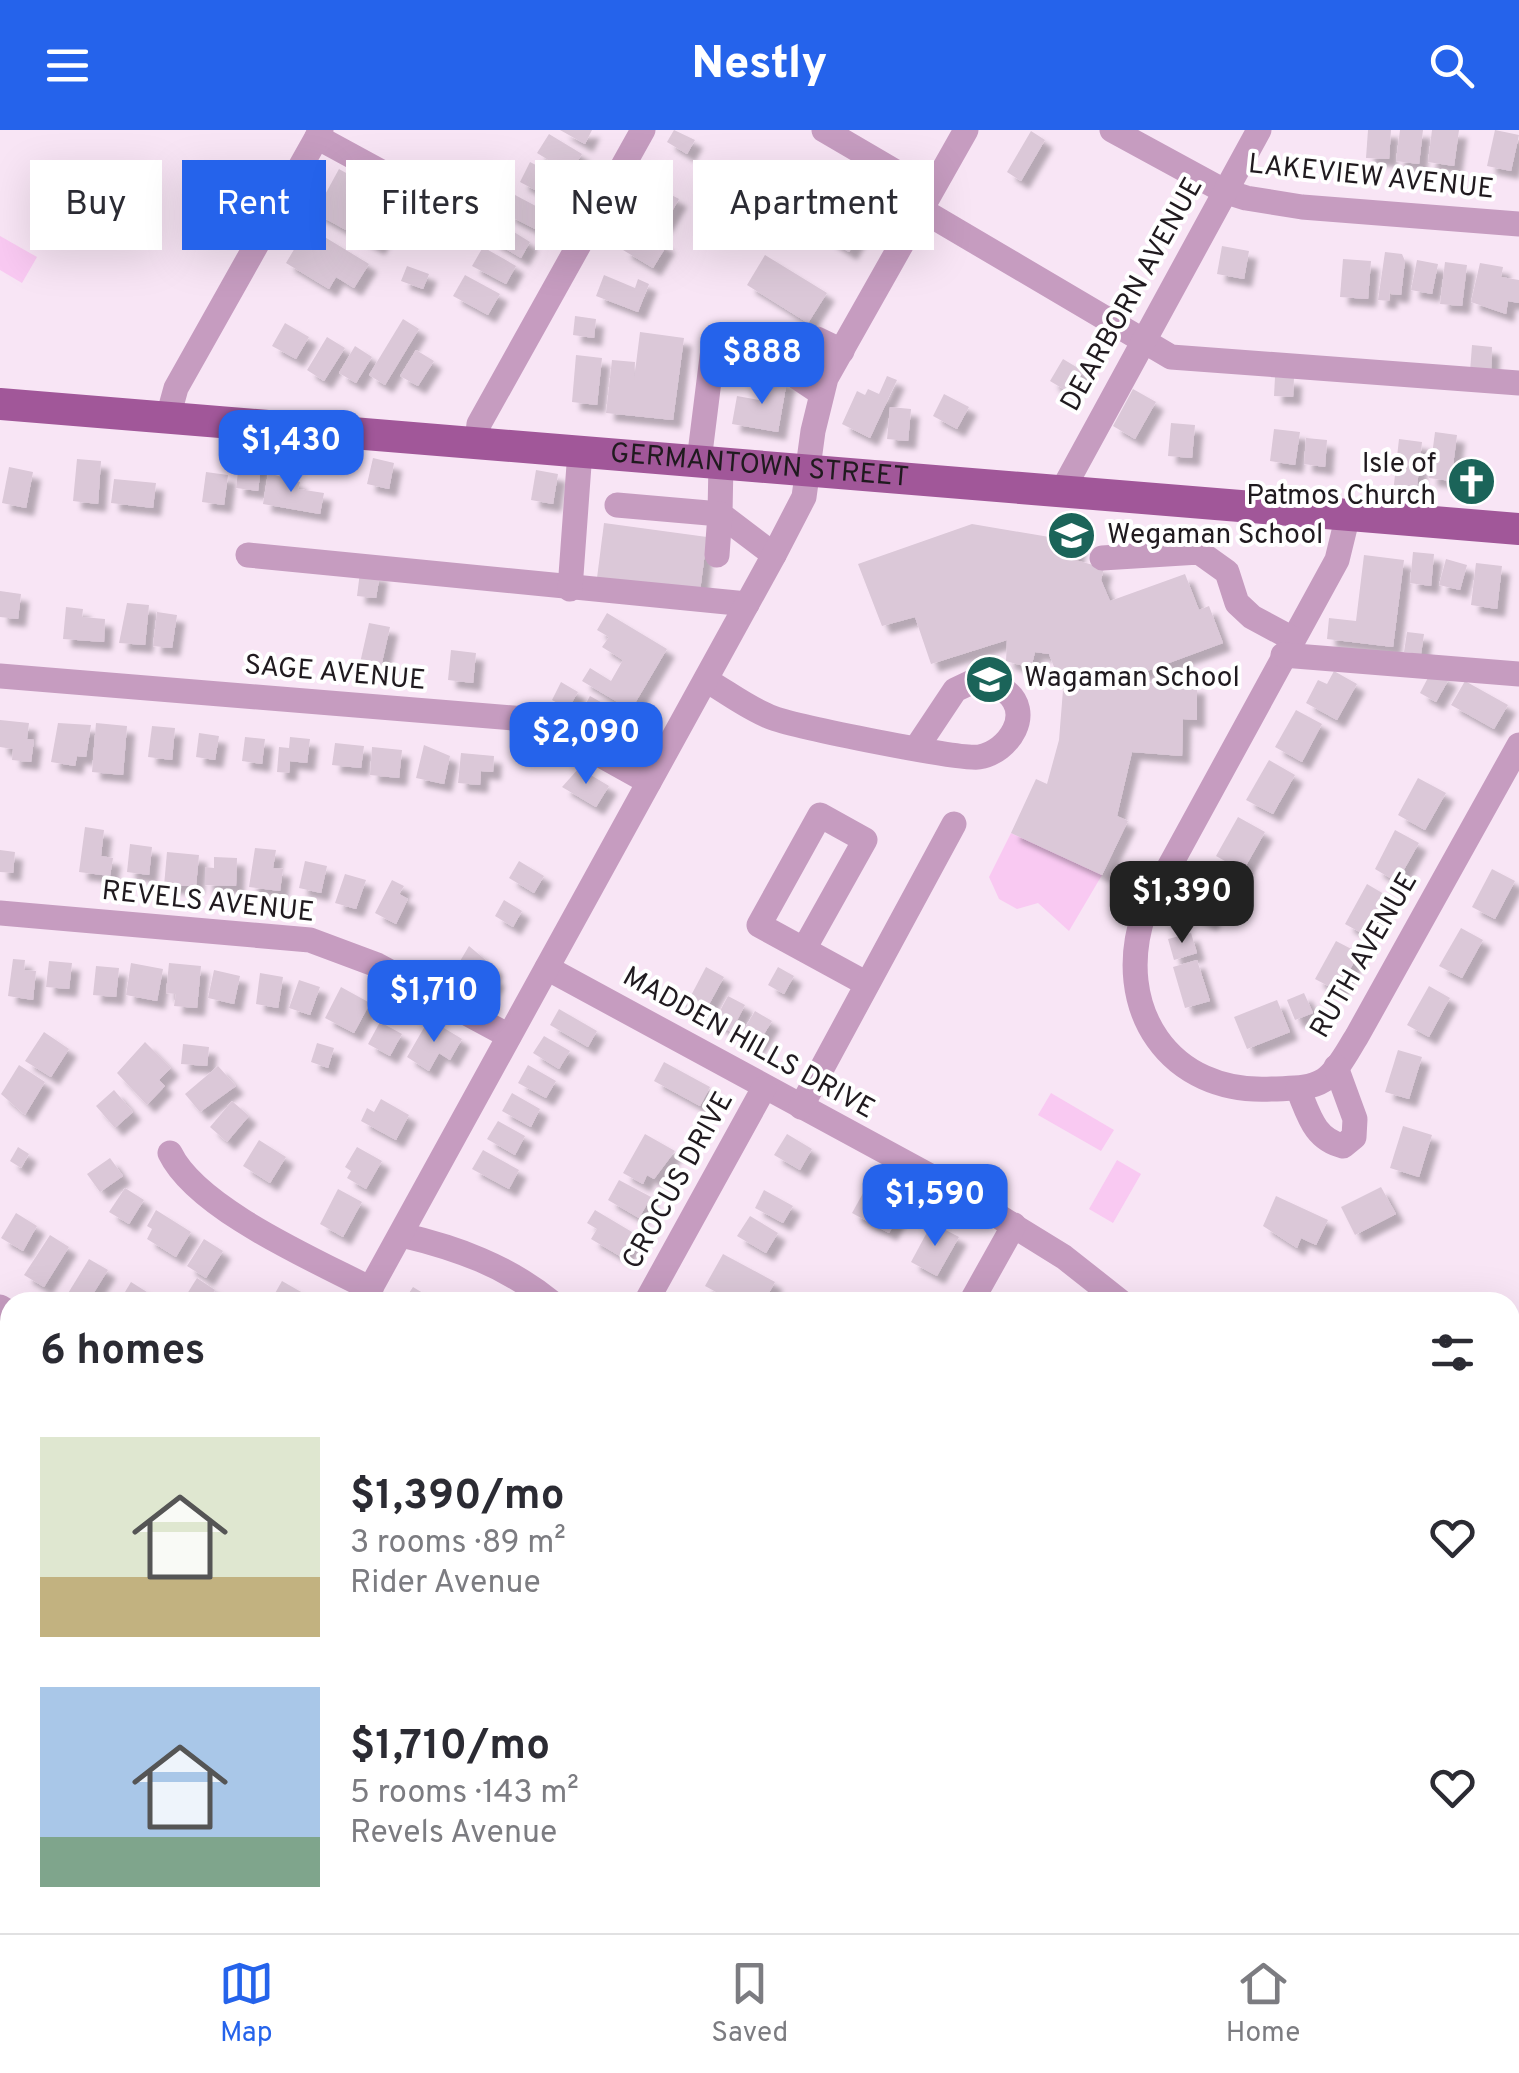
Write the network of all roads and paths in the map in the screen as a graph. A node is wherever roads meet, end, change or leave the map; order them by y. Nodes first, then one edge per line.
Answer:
1 (824, 130) edge
2 (966, 130) edge
3 (1112, 130) edge
4 (1259, 130) edge
5 (637, 132) edge
6 (319, 134) edge
7 (363, 160) edge
8 (867, 160) edge
9 (934, 185) edge
10 (1224, 192) junction
11 (934, 206) edge
12 (1519, 224) edge
13 (898, 250) edge
14 (1142, 340) junction
15 (842, 352) junction
16 (761, 353) junction
17 (1519, 383) edge
18 (820, 393) junction
19 (0, 404) edge
20 (168, 417) junction
21 (477, 442) junction
22 (580, 451) junction
23 (710, 461) junction
24 (809, 470) junction
25 (1062, 491) junction
26 (617, 504) dead end
27 (720, 514) junction
28 (1348, 515) junction
29 (1519, 529) edge
30 (774, 554) junction
31 (248, 555) dead end
32 (717, 555) dead end
33 (1102, 558) dead end
34 (570, 589) junction
35 (748, 604) junction
36 (1288, 647) junction
37 (1519, 674) edge
38 (0, 676) edge
39 (706, 680) junction
40 (1519, 745) edge
41 (917, 747) dead end
42 (649, 782) junction
43 (954, 824) dead end
44 (0, 913) edge
45 (804, 949) junction
46 (548, 968) junction
47 (867, 984) junction
48 (509, 1036) junction
49 (1336, 1067) junction
50 (764, 1088) junction
51 (1298, 1089) junction
52 (800, 1107) junction
53 (170, 1153) dead end
54 (1014, 1225) junction
55 (402, 1235) junction
56 (361, 1292) edge
57 (369, 1292) edge
58 (534, 1292) edge
59 (652, 1292) edge
60 (977, 1292) edge
61 (1107, 1292) edge

1 - 8 street
2 - 9 street
3 - 10 street, LAKEVIEW AVENUE
4 - 10 street, DEARBORN AVENUE
5 - 21 street
6 - 7 street
6 - 20 street
10 - 12 street, LAKEVIEW AVENUE
10 - 14 street, DEARBORN AVENUE
11 - 14 street
13 - 15 street
14 - 17 street
14 - 25 street, DEARBORN AVENUE
15 - 16 street
15 - 18 street
16 - 18 street
16 - 23 street
18 - 24 street
19 - 20 main road, GERMANTOWN STREET
20 - 21 main road, GERMANTOWN STREET
21 - 22 main road, GERMANTOWN STREET
22 - 23 main road, GERMANTOWN STREET
22 - 34 street
23 - 24 main road, GERMANTOWN STREET
23 - 27 street
24 - 25 main road, GERMANTOWN STREET
24 - 30 street
25 - 28 main road, GERMANTOWN STREET
26 - 27 street
27 - 30 street
27 - 32 street
28 - 29 main road, GERMANTOWN STREET
28 - 36 street
30 - 35 street
31 - 34 street
33 - 36 street
34 - 35 street
35 - 39 street
36 - 37 street
36 - 51 street
38 - 42 street, SAGE AVENUE
39 - 41 street
39 - 42 street
40 - 49 street, RUTH AVENUE
42 - 46 street
43 - 47 street
44 - 48 street, REVELS AVENUE
45 - 45 street
45 - 47 street
46 - 48 street
46 - 50 street, MADDEN HILLS DRIVE
47 - 52 street
48 - 55 street
49 - 51 street, RUTH AVENUE
49 - 51 street
50 - 52 street, MADDEN HILLS DRIVE
50 - 59 street, CROCUS DRIVE
52 - 54 street, MADDEN HILLS DRIVE
53 - 56 street
54 - 60 street
54 - 61 street, MADDEN HILLS DRIVE
55 - 57 street
55 - 58 street

